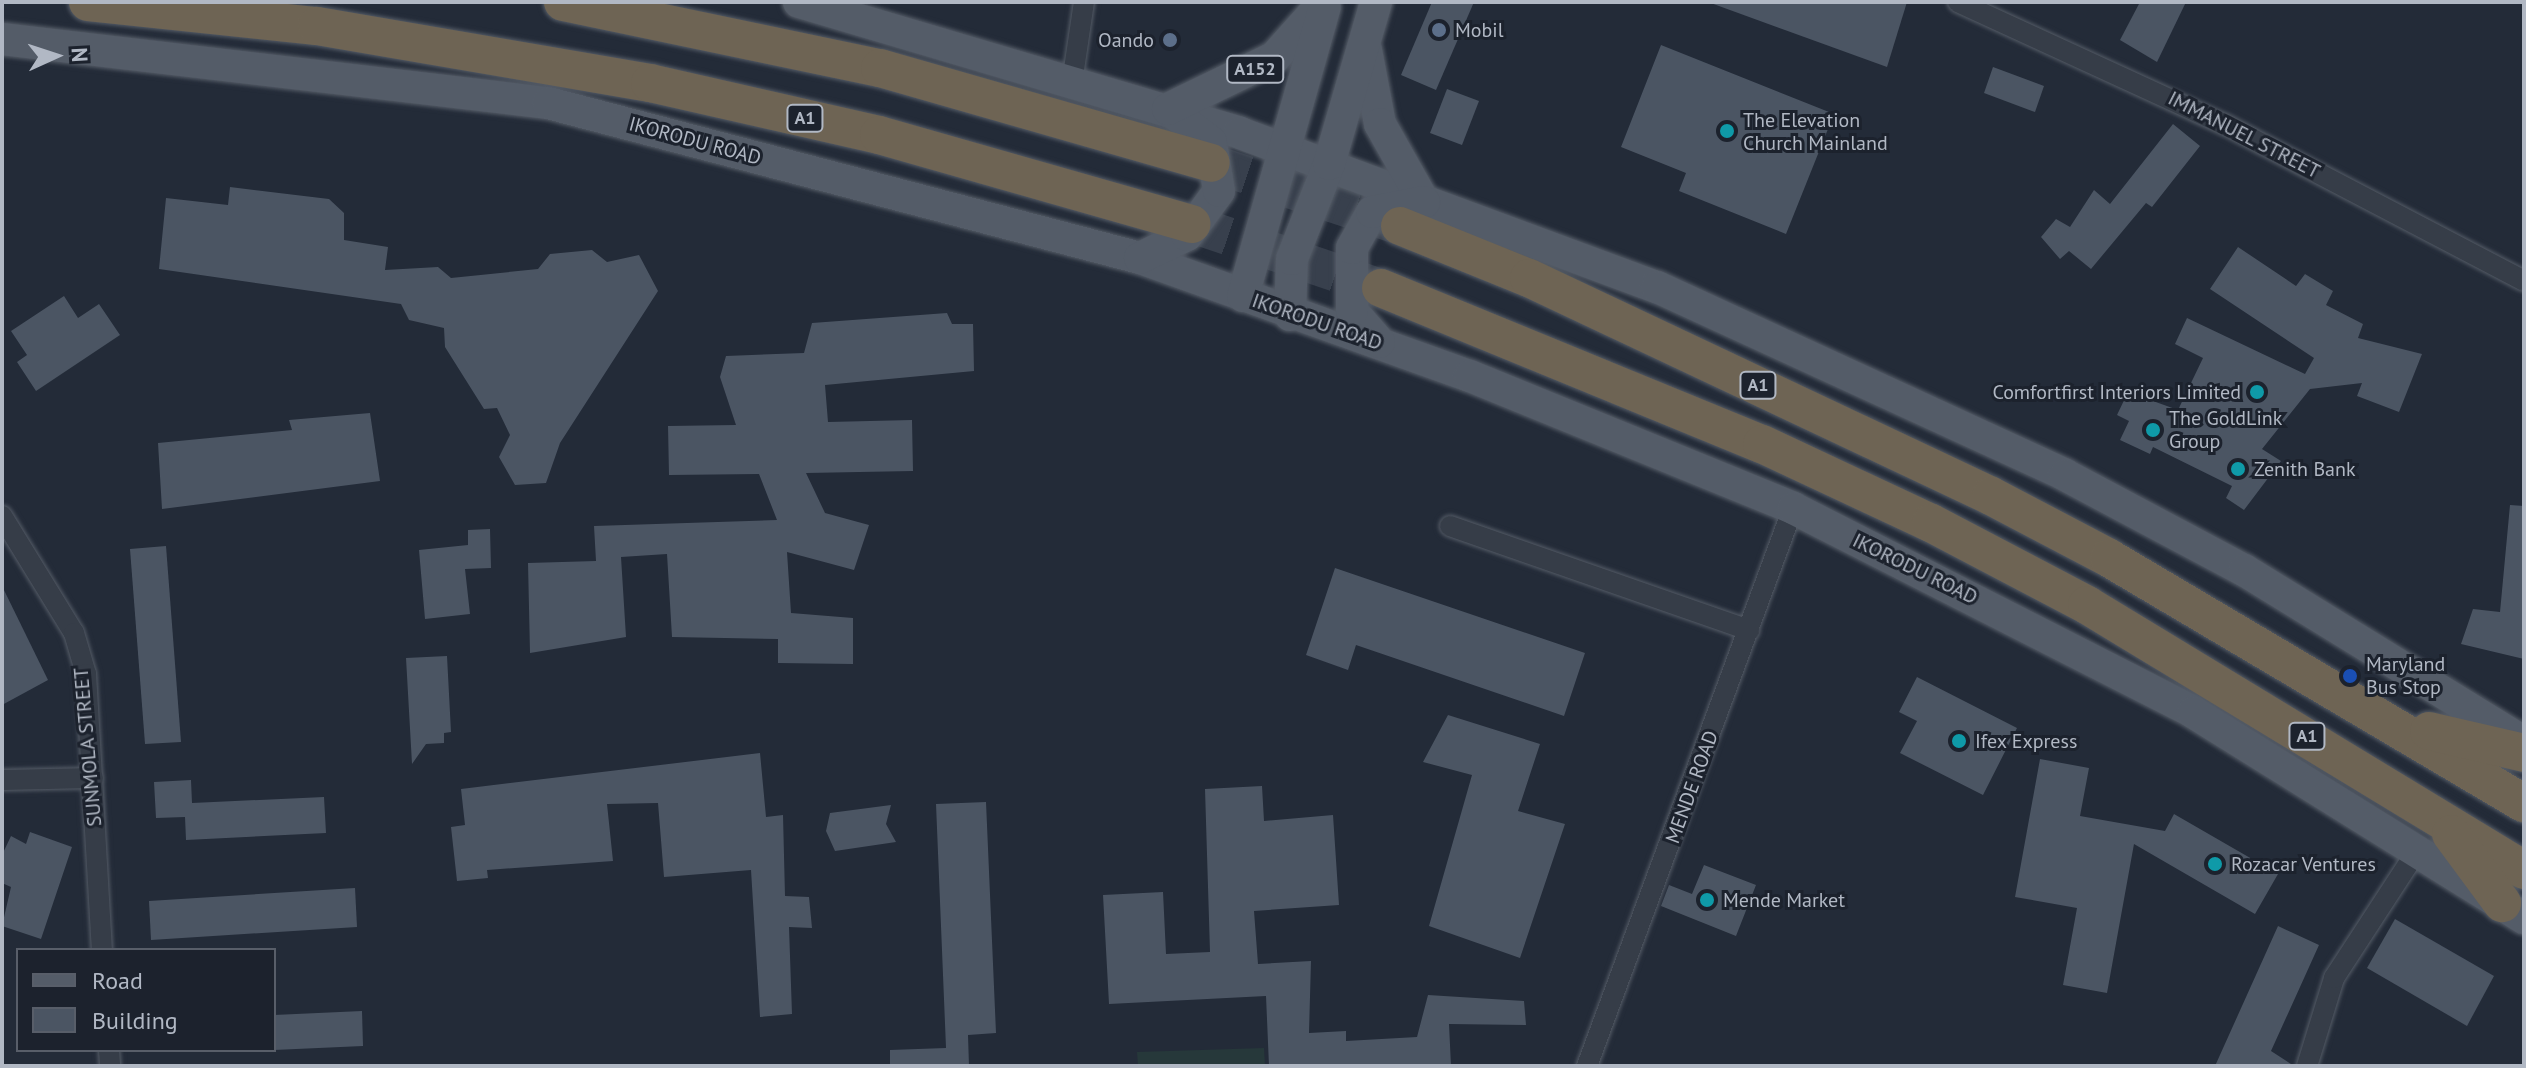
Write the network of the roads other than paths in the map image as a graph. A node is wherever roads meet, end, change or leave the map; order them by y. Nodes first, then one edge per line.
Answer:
1 (88, 2) edge
2 (563, 2) edge
3 (799, 2) edge
4 (1084, 2) edge
5 (1325, 2) edge
6 (1376, 2) edge
7 (1958, 2) edge
8 (2, 39) edge
9 (1365, 42) junction
10 (1072, 83) junction
11 (1168, 109) junction
12 (1287, 150) junction
13 (1211, 163) tunnel mouth
14 (1329, 164) junction
15 (1412, 214) junction
16 (1192, 224) tunnel mouth
17 (1140, 258) junction
18 (2524, 281) edge
19 (1381, 288) tunnel mouth
20 (1243, 296) junction
21 (1290, 315) junction
22 (1381, 344) junction
23 (1793, 508) junction
24 (2, 516) edge
25 (1450, 526) dead end
26 (1749, 630) junction
27 (2397, 723) junction
28 (2524, 742) edge
29 (2524, 753) edge
30 (93, 778) junction
31 (2, 780) edge
32 (2524, 803) edge
33 (2434, 812) junction
34 (2416, 852) junction
35 (2524, 870) edge
36 (2513, 910) edge
37 (102, 948) edge
38 (1587, 1066) edge
39 (2307, 1066) edge

1 - 16 highway, A1
2 - 13 highway
3 - 10 main road
4 - 10 street
5 - 11 main road, A152
5 - 12 main road, A152
6 - 9 main road
7 - 18 street, IMMANUEL STREET
8 - 17 main road, IKORODU ROAD
9 - 14 main road
9 - 15 main road
10 - 11 main road
11 - 12 main road
11 - 17 main road
12 - 14 main road
12 - 20 main road, A152
14 - 15 main road
14 - 21 main road
15 - 22 main road
15 - 27 highway, A1
15 - 28 main road
17 - 20 main road, IKORODU ROAD
19 - 33 highway, A1
20 - 21 main road, IKORODU ROAD
21 - 22 main road, IKORODU ROAD
22 - 23 main road, IKORODU ROAD
23 - 26 street, MENDE ROAD
23 - 34 main road, IKORODU ROAD
24 - 30 street, SUNMOLA STREET
25 - 26 street
26 - 38 street, MENDE ROAD
27 - 29 highway
27 - 32 highway, A1
30 - 31 street
30 - 37 street, SUNMOLA STREET
33 - 35 highway, A1
33 - 36 highway
34 - 36 main road, IKORODU ROAD
34 - 39 street

